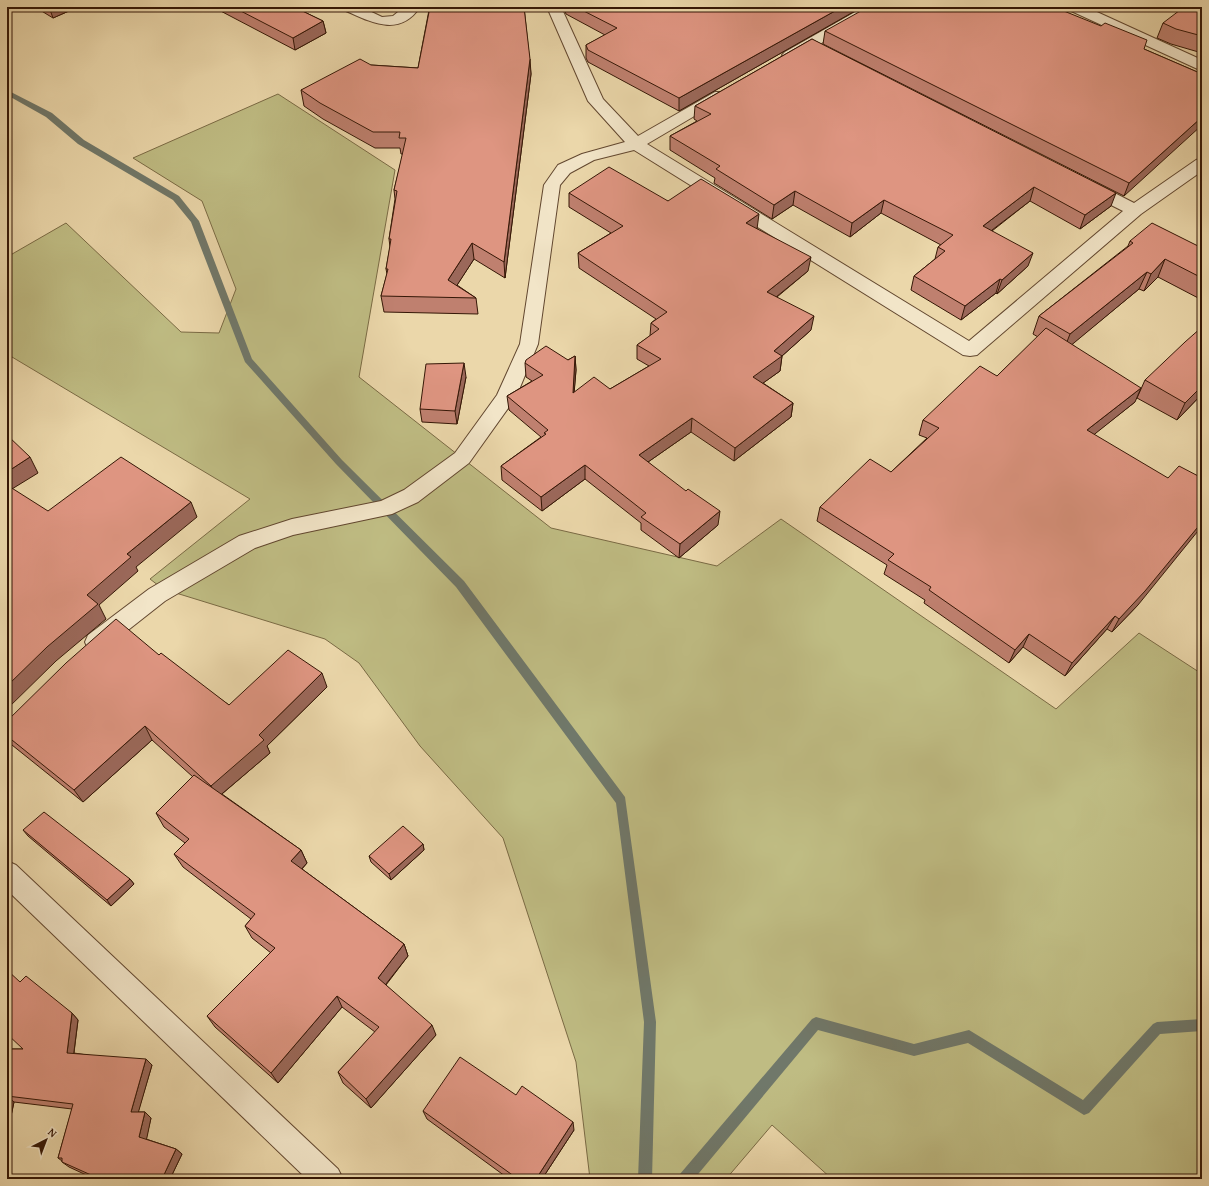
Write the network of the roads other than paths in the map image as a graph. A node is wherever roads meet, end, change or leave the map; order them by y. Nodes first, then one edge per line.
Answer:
1 (349, 7) edge
2 (413, 7) edge
3 (554, 7) edge
4 (875, 7) edge
5 (1074, 7) edge
6 (808, 44) junction
7 (823, 52) edge
8 (774, 64) edge
9 (1202, 66) edge
10 (732, 88) edge
11 (636, 144) junction
12 (1202, 163) edge
13 (1071, 177) edge
14 (1135, 210) junction
15 (83, 653) edge
16 (7, 873) edge
17 (328, 1179) edge

1 - 2 street
3 - 11 street
4 - 6 street
5 - 9 street
6 - 7 street
6 - 8 street
10 - 11 street
11 - 14 street
11 - 15 street
12 - 14 street
13 - 14 street
16 - 17 street

